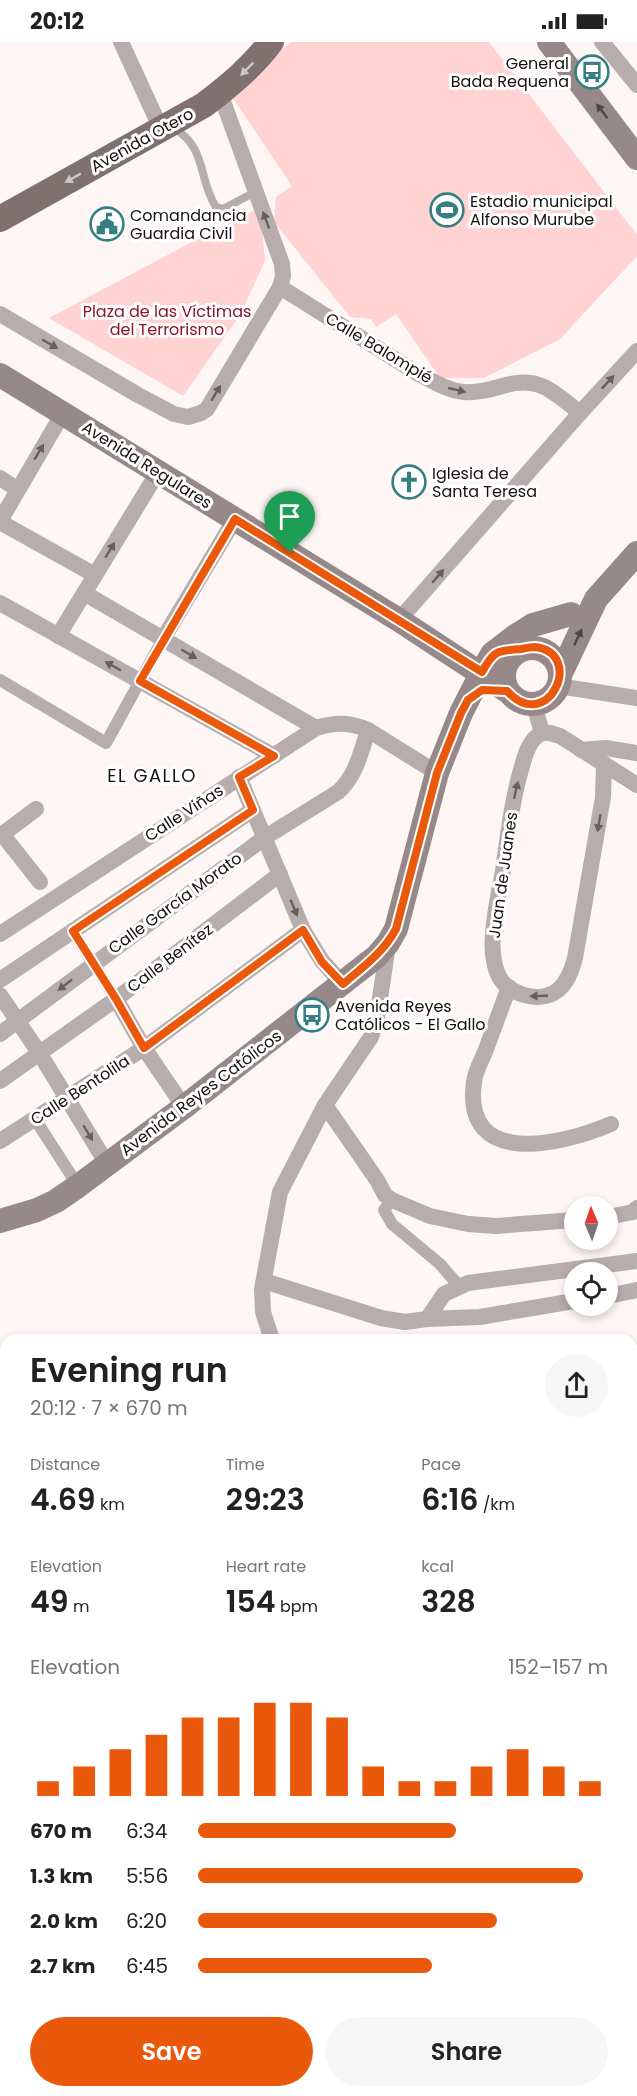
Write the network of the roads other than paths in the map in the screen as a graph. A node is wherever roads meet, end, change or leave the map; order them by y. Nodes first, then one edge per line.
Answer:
1 (121, 42) edge
2 (549, 42) edge
3 (602, 42) edge
4 (268, 43) edge
5 (637, 85) edge
6 (220, 93) junction
7 (164, 128) junction
8 (637, 158) edge
9 (255, 192) junction
10 (0, 219) edge
11 (280, 287) junction
12 (0, 314) edge
13 (637, 351) edge
14 (0, 375) edge
15 (63, 413) junction
16 (580, 413) junction
17 (158, 472) junction
18 (0, 478) edge
19 (17, 489) junction
20 (235, 519) junction
21 (0, 521) edge
22 (637, 553) edge
23 (95, 575) junction
24 (84, 593) junction
25 (596, 599) junction
26 (0, 603) edge
27 (571, 614) junction
28 (399, 620) junction
29 (58, 636) junction
30 (164, 639) junction
31 (528, 648) junction
32 (487, 663) junction
33 (0, 680) edge
34 (140, 681) junction
35 (559, 681) junction
36 (507, 691) junction
37 (637, 698) edge
38 (468, 700) junction
39 (534, 704) junction
40 (316, 728) junction
41 (368, 730) junction
42 (542, 733) junction
43 (581, 750) junction
44 (637, 753) edge
45 (274, 756) junction
46 (604, 765) junction
47 (437, 773) junction
48 (239, 777) junction
49 (637, 785) edge
50 (36, 808) dead end
51 (253, 810) junction
52 (1, 835) edge
53 (264, 838) junction
54 (280, 874) junction
55 (40, 882) dead end
56 (303, 930) junction
57 (73, 931) junction
58 (0, 934) edge
59 (388, 943) junction
60 (93, 963) junction
61 (0, 980) edge
62 (343, 984) junction
63 (509, 987) junction
64 (0, 995) edge
65 (116, 999) junction
66 (17, 1021) junction
67 (0, 1034) edge
68 (144, 1048) junction
69 (40, 1054) junction
70 (0, 1082) edge
71 (66, 1097) junction
72 (325, 1105) junction
73 (184, 1107) junction
74 (34, 1119) junction
75 (611, 1124) dead end
76 (0, 1141) edge
77 (107, 1164) junction
78 (78, 1186) junction
79 (392, 1200) junction
80 (637, 1208) edge
81 (618, 1215) edge
82 (0, 1221) edge
83 (564, 1221) edge
84 (637, 1261) edge
85 (264, 1281) junction
86 (459, 1286) junction
87 (637, 1290) edge
88 (618, 1294) edge
89 (564, 1303) edge
90 (427, 1319) junction
91 (270, 1334) edge

1 - 7 street
8 -> 2 main road
3 - 5 street
4 -> 6 main road, Avenida Otero
6 - 7 main road, Avenida Otero
6 - 9 street
7 - 9 lane
7 -> 10 main road, Avenida Otero
11 -> 9 street
12 -> 11 street
11 -> 16 street, Calle Balompié
16 -> 13 street
14 - 15 main road, Avenida Regulares
15 - 17 main road, Avenida Regulares
19 -> 15 street
28 -> 16 street
17 - 20 main road, Avenida Regulares
23 -> 17 street
18 - 19 street
19 - 21 street
20 - 28 main road, Avenida Regulares
20 - 30 street
21 - 23 street
22 - 25 main road
23 - 24 street
24 - 29 street
24 - 30 street
25 - 27 main road
35 -> 25 main road
26 - 29 street
27 - 31 main road
27 - 32 main road
28 - 32 main road, Avenida Regulares
34 -> 29 street
30 - 34 street
30 -> 40 street
31 - 32 main road
31 - 35 main road
31 - 36 main road
32 - 36 main road, Avenida Regulares
32 - 38 main road, Avenida Reyes Católicos
33 - 34 street
34 - 45 street
35 - 37 street
35 - 39 main road
36 - 38 main road
36 - 39 main road
38 - 47 main road, Avenida Reyes Católicos
39 - 42 street
40 - 41 street, Calle Viñas
40 - 45 street, Calle Viñas
41 - 47 street, Calle Viñas
41 - 53 street, Calle García Morato
42 - 43 street
63 -> 42 street, Juan de Juanes
43 - 44 street
43 - 46 street
45 - 48 street, Calle Viñas
46 - 49 street
46 -> 63 street
47 - 59 main road, Avenida Reyes Católicos
48 - 51 street
48 - 58 street, Calle Viñas
50 - 52 street
51 - 53 street
51 - 57 street
52 - 55 street
53 - 54 street
53 - 60 street, Calle García Morato
54 -> 56 street
54 - 65 street, Calle Benítez
56 - 62 street
56 - 68 street, Calle Bentolila
57 - 60 street
57 - 61 street
59 - 62 main road, Avenida Reyes Católicos
59 - 72 street
60 - 65 street
60 -> 66 street, Calle García Morato
62 - 73 main road, Avenida Reyes Católicos
63 - 75 street
64 - 66 street
65 - 68 street
65 - 69 street, Calle Benítez
66 - 67 street, Calle García Morato
66 - 69 street
68 - 71 street, Calle Bentolila
68 - 73 street
69 - 70 street, Calle Benítez
69 - 71 street
71 - 74 street, Calle Bentolila
71 -> 77 street
72 - 79 street
72 - 85 street
73 - 77 main road, Avenida Reyes Católicos
74 - 76 street, Calle Bentolila
74 - 78 street
77 - 78 main road, Avenida Reyes Católicos
78 - 82 main road, Avenida Reyes Católicos
79 - 83 street
79 - 86 street
80 - 81 street
84 - 86 street
85 - 90 street
85 - 91 street
86 - 90 street
87 - 88 street
89 - 90 street

